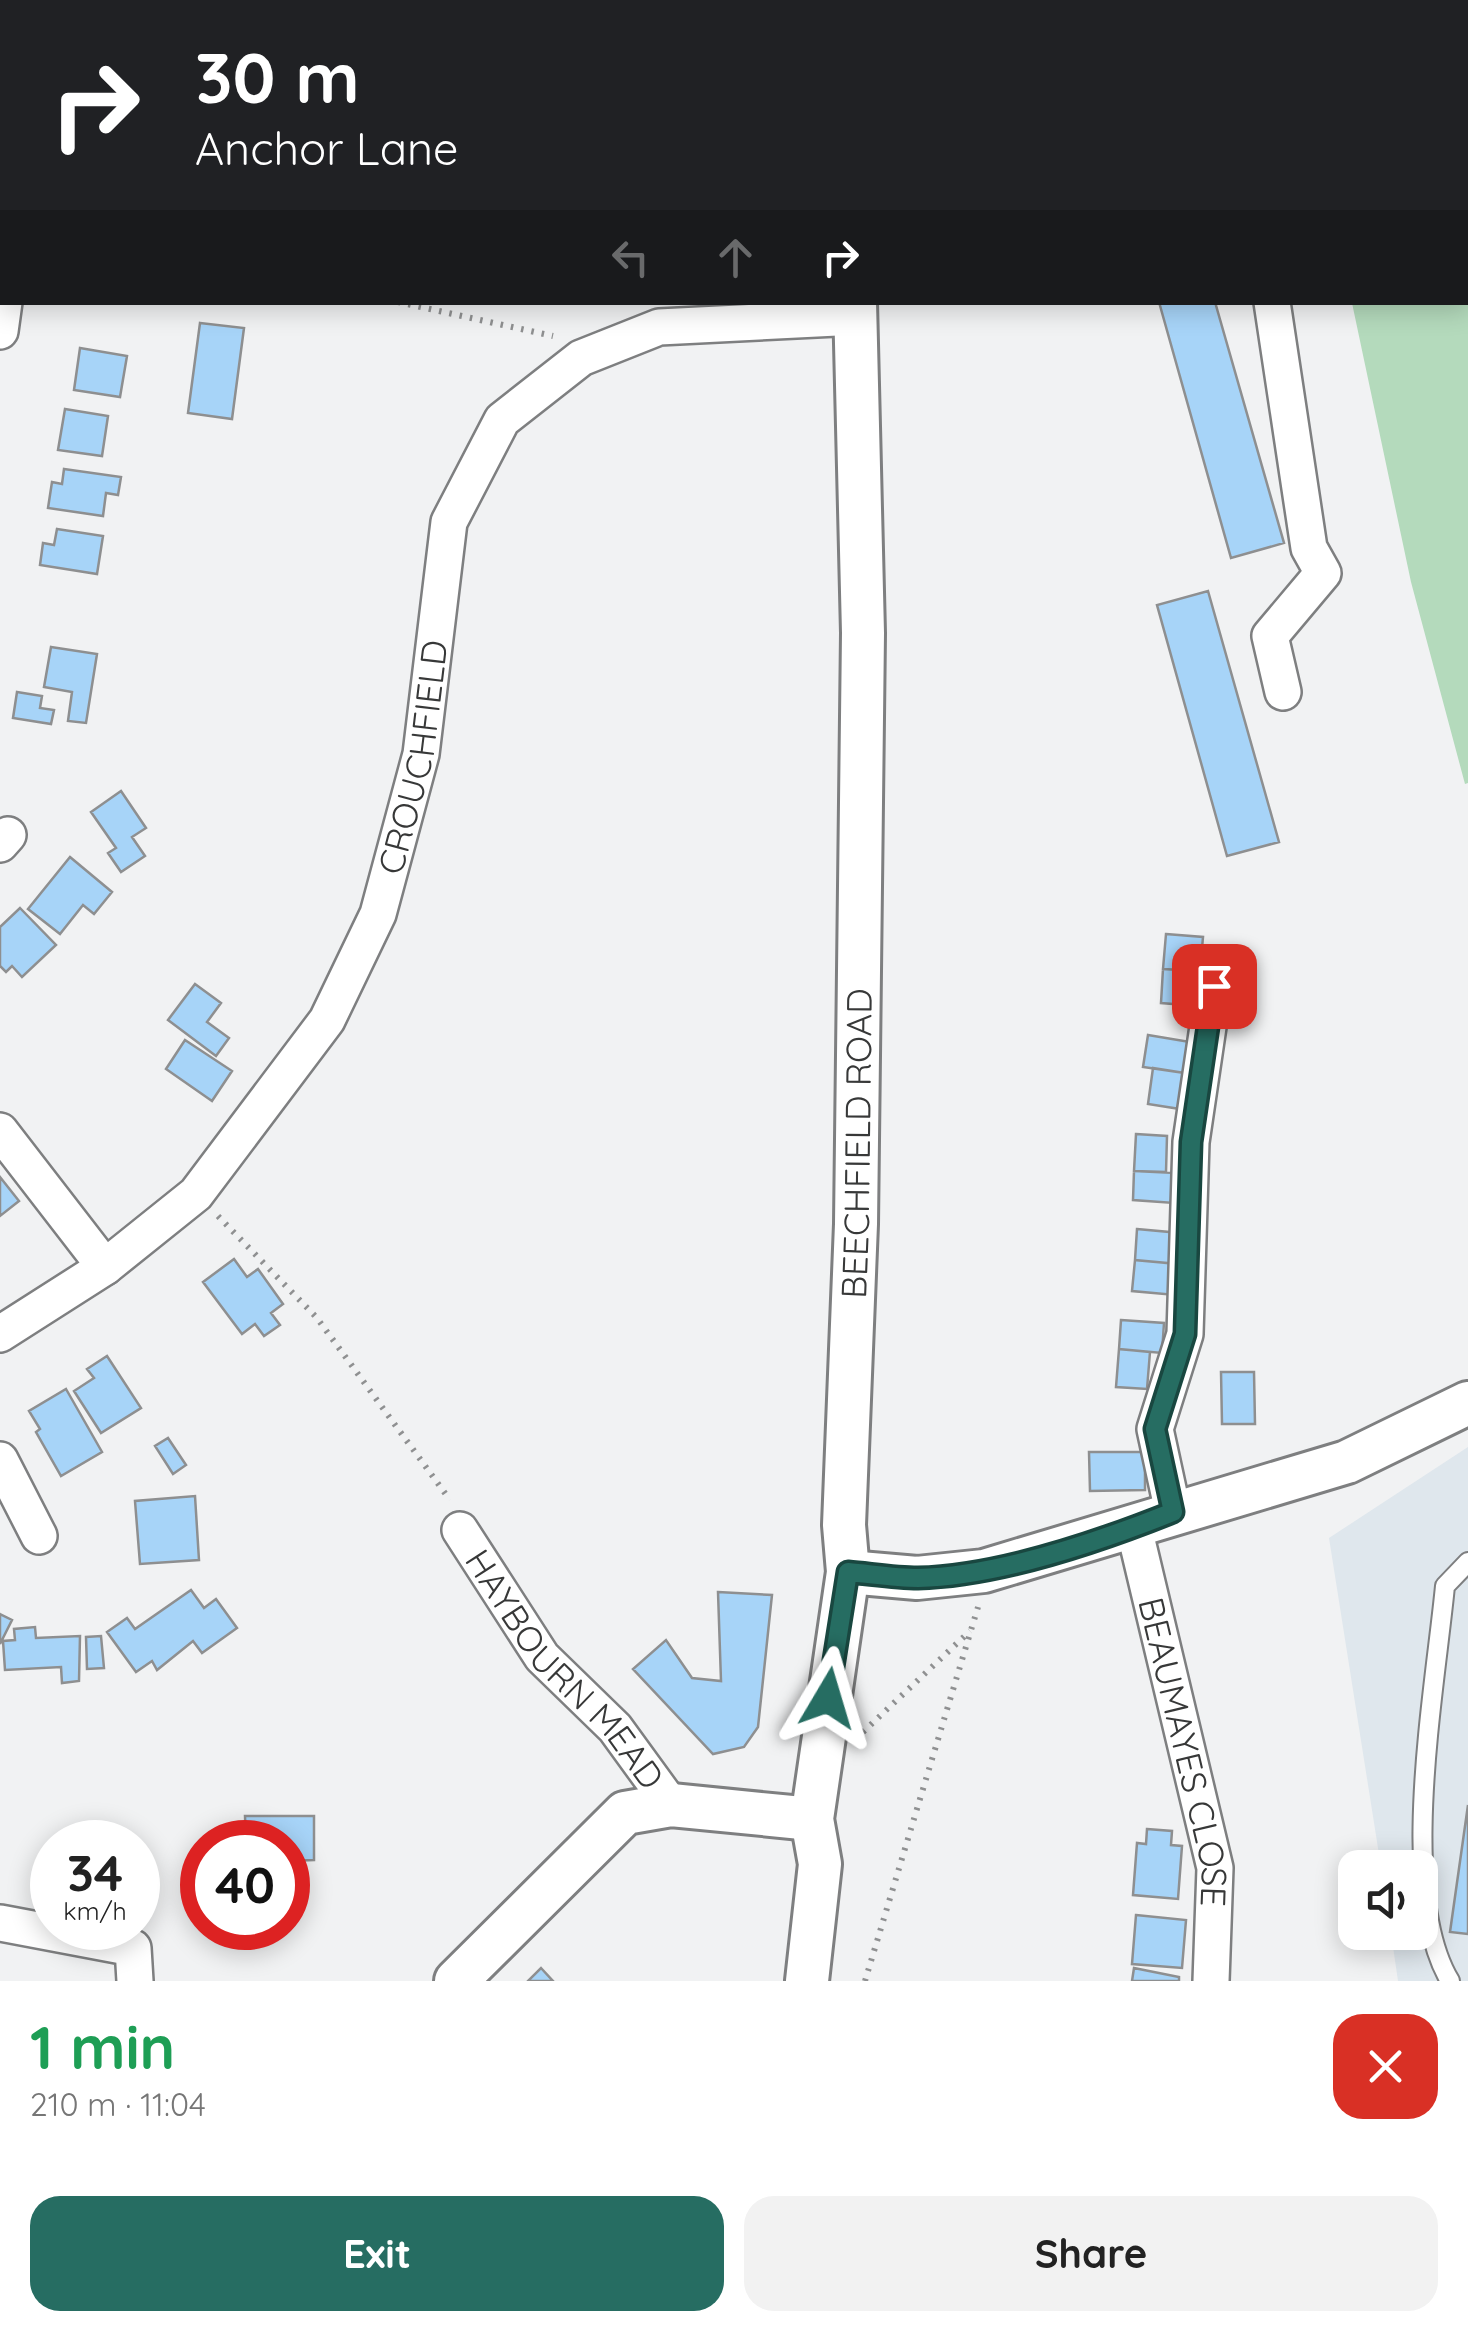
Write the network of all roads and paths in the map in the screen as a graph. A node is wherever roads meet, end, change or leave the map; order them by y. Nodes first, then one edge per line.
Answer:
1 (4, 305) edge
2 (411, 305) edge
3 (1272, 305) edge
4 (856, 310) edge
5 (0, 331) edge
6 (567, 335) dead end
7 (1284, 692) dead end
8 (1214, 986) dead end
9 (0, 1131) edge
10 (196, 1194) junction
11 (105, 1267) junction
12 (0, 1334) edge
13 (1468, 1403) edge
14 (0, 1460) edge
15 (1173, 1512) junction
16 (1134, 1528) junction
17 (460, 1530) joint
18 (38, 1536) dead end
19 (1468, 1562) edge
20 (984, 1571) junction
21 (848, 1572) junction
22 (971, 1630) junction
23 (860, 1736) dead end
24 (671, 1805) junction
25 (812, 1819) junction
26 (0, 1922) edge
27 (134, 1981) edge
28 (456, 1981) edge
29 (806, 1981) edge
30 (865, 1981) edge
31 (1211, 1981) edge
32 (1450, 1981) edge

1 - 5 street
2 - 6 path
3 - 7 street
4 - 10 street, CROUCHFIELD
4 - 21 street, BEECHFIELD ROAD
8 - 15 street
9 - 11 street
10 - 11 street, CROUCHFIELD
10 - 17 path
11 - 12 street, CROUCHFIELD
13 - 15 street
14 - 18 street
15 - 16 street
16 - 20 street
16 - 31 street, BEAUMAYES CLOSE
17 - 24 street, HAYBOURN MEAD
19 - 32 lane
20 - 21 street
20 - 22 path
21 - 25 street, BEECHFIELD ROAD
22 - 23 path
22 - 30 path
24 - 25 street
24 - 28 street
25 - 29 street, BEECHFIELD ROAD
26 - 27 street

